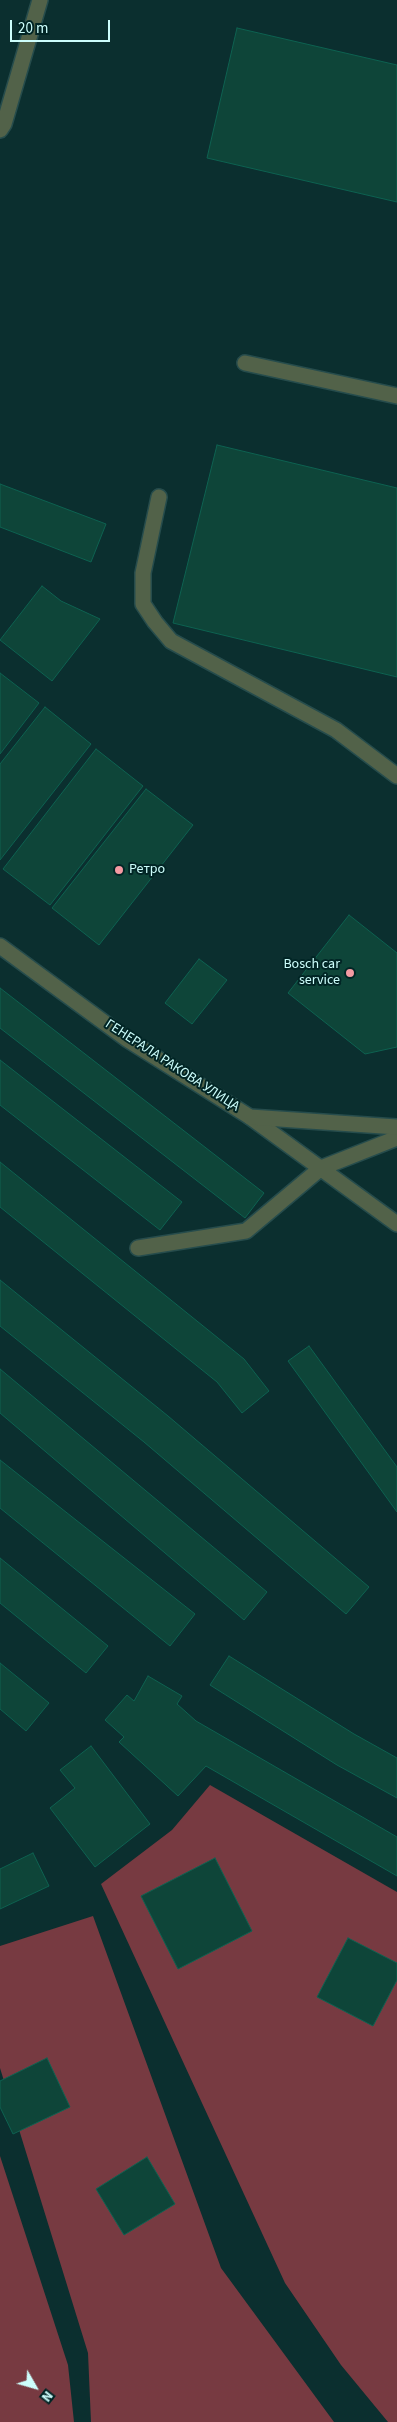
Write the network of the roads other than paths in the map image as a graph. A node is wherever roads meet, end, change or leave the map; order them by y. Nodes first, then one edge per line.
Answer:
1 (40, 0) edge
2 (0, 130) edge
3 (245, 363) dead end
4 (397, 396) edge
5 (159, 497) dead end
6 (397, 776) edge
7 (0, 946) edge
8 (250, 1117) junction
9 (397, 1127) edge
10 (397, 1138) edge
11 (321, 1168) junction
12 (397, 1224) edge
13 (138, 1248) dead end

1 - 2 street
3 - 4 street
5 - 6 street
7 - 8 street, ГЕНЕРАЛА РАКОВА УЛИЦА
8 - 9 street, ГЕНЕРАЛА РАКОВА УЛИЦА
8 - 11 street
10 - 11 street
11 - 12 street
11 - 13 street

